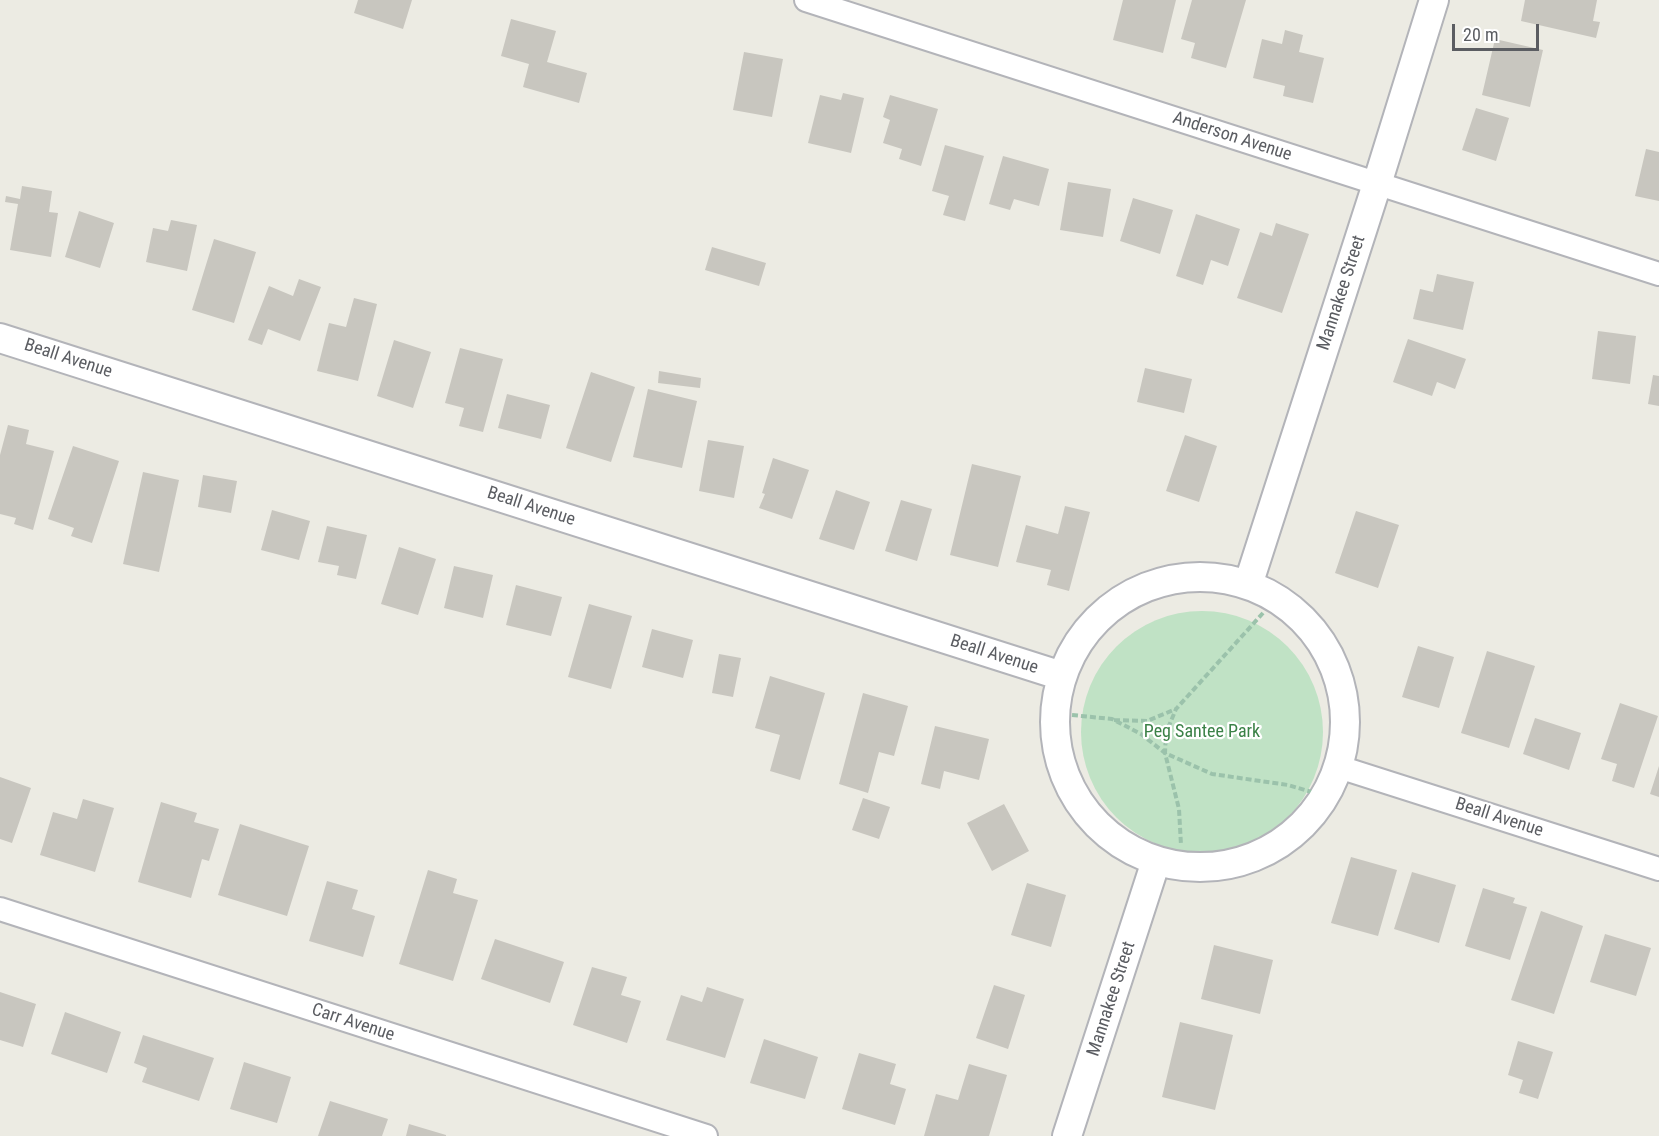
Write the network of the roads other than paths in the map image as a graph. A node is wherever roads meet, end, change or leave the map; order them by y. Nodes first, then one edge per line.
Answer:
1 (806, 0) edge
2 (1434, 0) edge
3 (1377, 184) junction
4 (1659, 273) edge
5 (0, 338) edge
6 (1248, 585) junction
7 (1062, 676) junction
8 (1339, 767) junction
9 (1169, 858) junction
10 (1659, 869) edge
11 (0, 909) edge
12 (706, 1136) edge
13 (1067, 1136) edge

1 - 3 street, Anderson Avenue
2 - 3 street, Mannakee Street
3 - 4 street, Anderson Avenue
3 - 6 street, Mannakee Street
5 - 7 street, Beall Avenue
6 - 7 street
6 - 8 street
7 - 9 street
8 - 9 street
8 - 10 street, Beall Avenue
9 - 13 street, Mannakee Street
11 - 12 street, Carr Avenue

